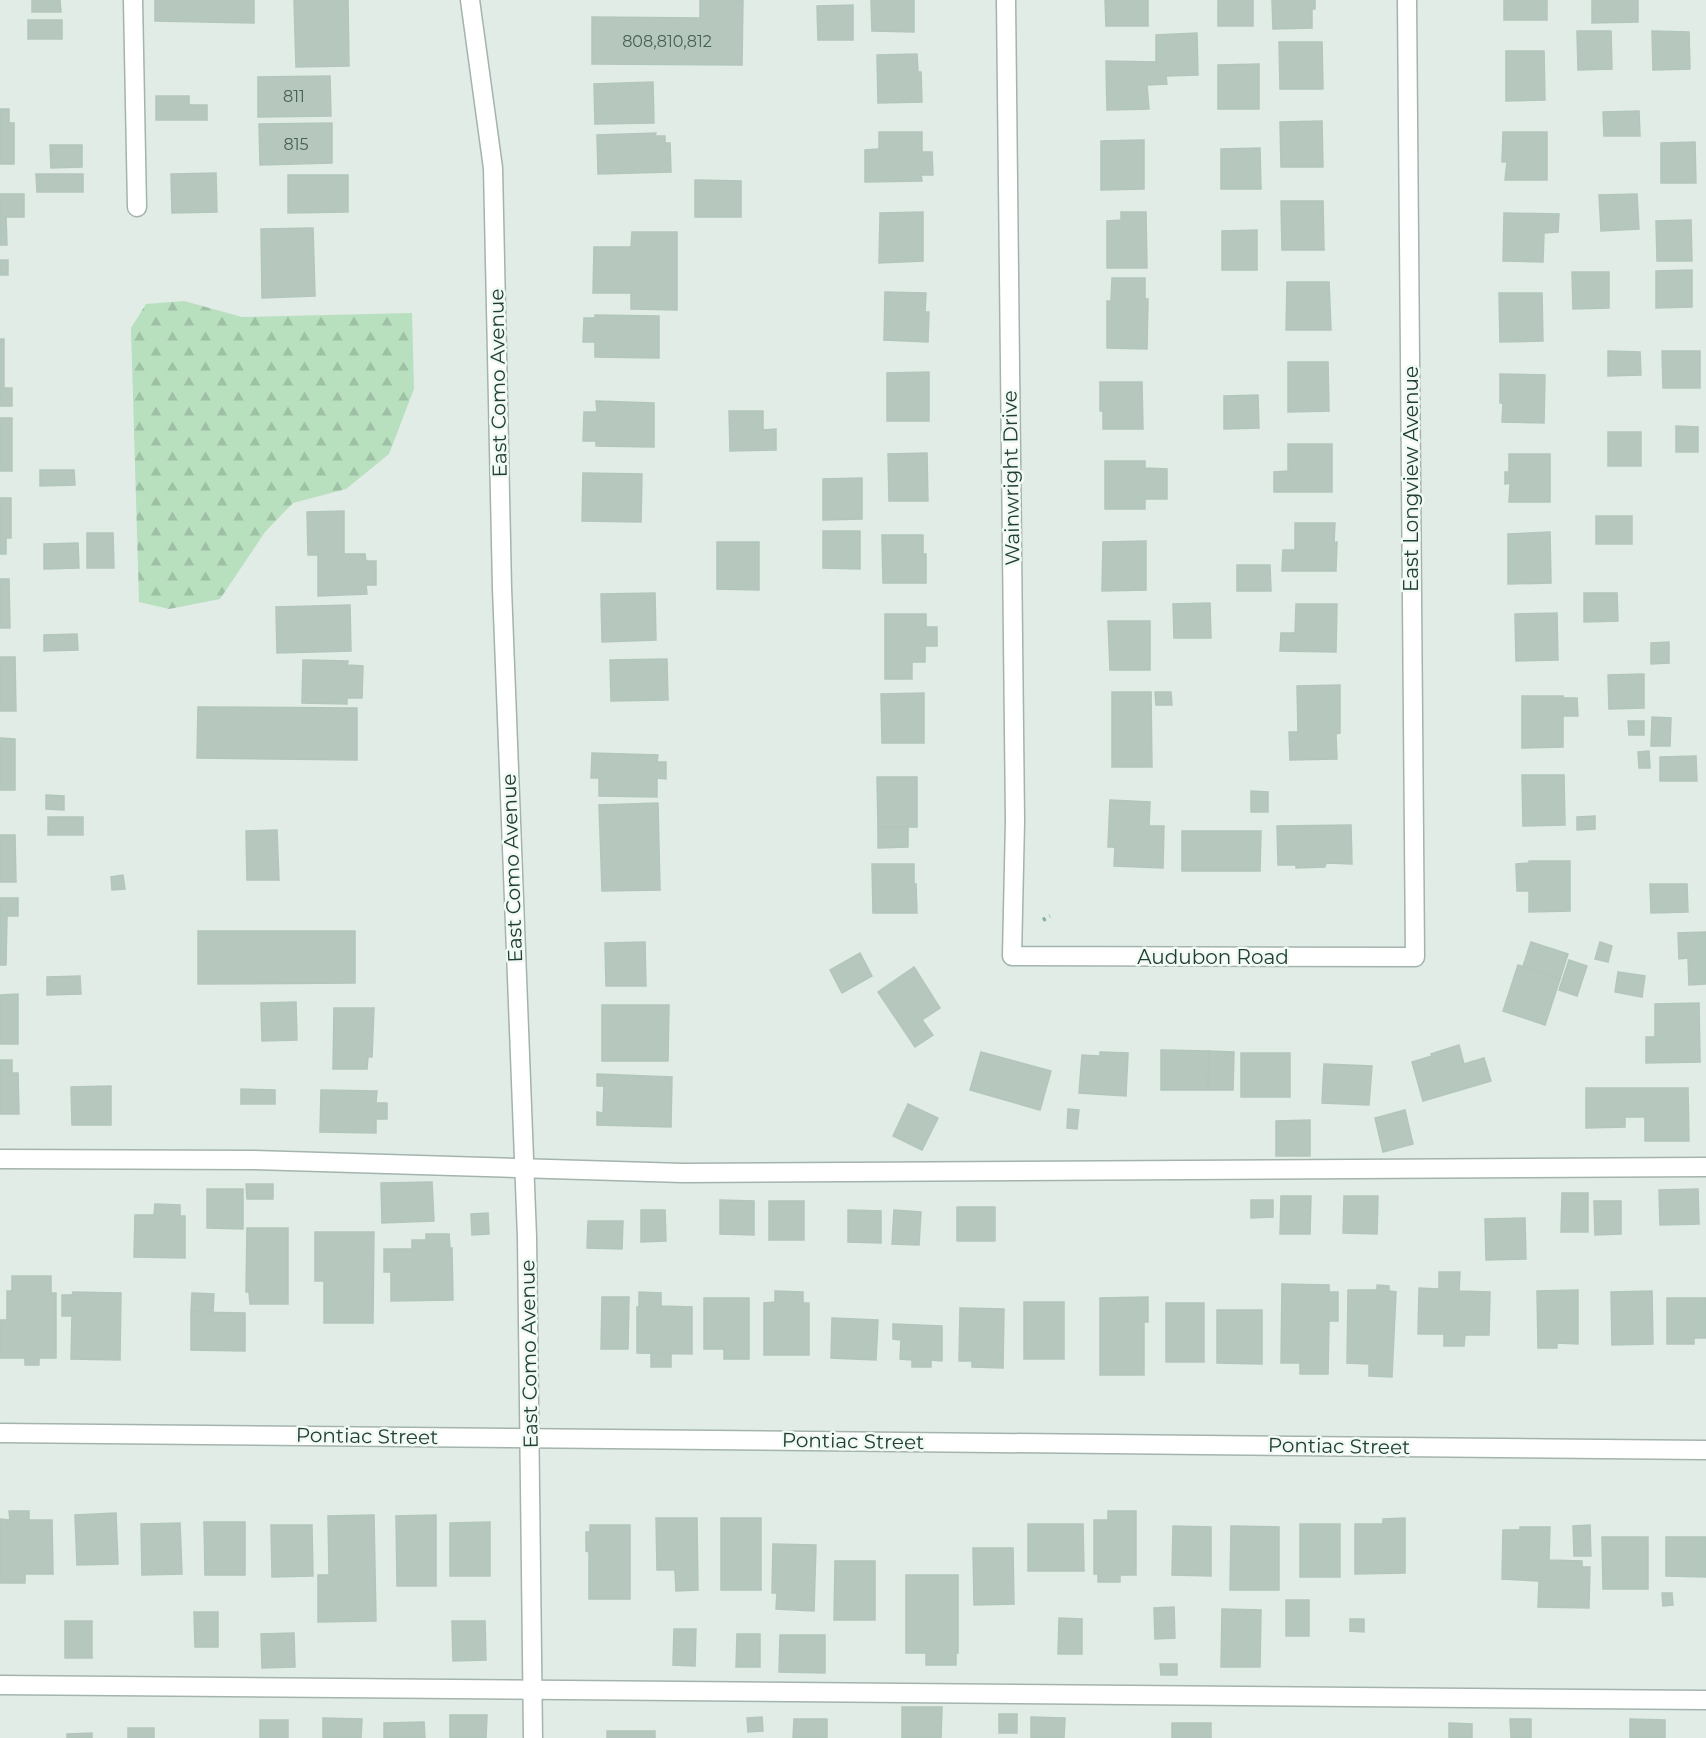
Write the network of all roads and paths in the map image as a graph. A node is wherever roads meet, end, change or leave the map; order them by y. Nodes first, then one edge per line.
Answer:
1 (133, 0) edge
2 (470, 0) edge
3 (1006, 0) edge
4 (1407, 0) edge
5 (137, 207) dead end
6 (1050, 916) dead end
7 (1043, 920) dead end
8 (1012, 956) joint
9 (1415, 957) joint
10 (0, 1159) edge
11 (1706, 1167) edge
12 (525, 1169) junction
13 (0, 1433) edge
14 (531, 1438) junction
15 (1706, 1450) edge
16 (0, 1685) edge
17 (533, 1689) junction
18 (1706, 1700) edge
19 (533, 1738) edge

1 - 5 street
2 - 12 street, East Como Avenue
3 - 8 street, Wainwright Drive
4 - 9 street, East Longview Avenue
6 - 7 path
8 - 9 street, Audubon Road
10 - 12 street
11 - 12 street
12 - 14 street, East Como Avenue
13 - 14 street, Pontiac Street
14 - 15 street, Pontiac Street
14 - 17 street, East Como Avenue
16 - 17 street
17 - 18 street
17 - 19 street, East Como Avenue

